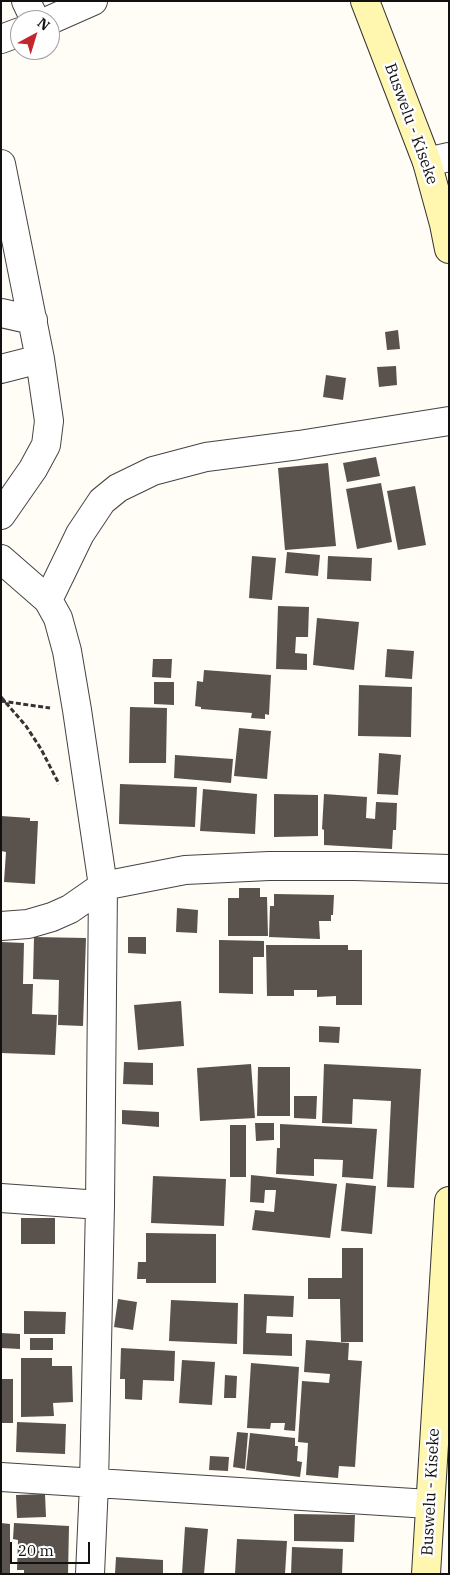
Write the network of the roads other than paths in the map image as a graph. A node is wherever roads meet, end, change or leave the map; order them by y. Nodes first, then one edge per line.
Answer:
1 (93, 1) edge
2 (365, 1) edge
3 (60, 16) edge
4 (438, 160) edge
5 (1, 164) edge
6 (449, 249) edge
7 (1, 313) edge
8 (33, 320) junction
9 (40, 359) junction
10 (1, 369) edge
11 (449, 421) edge
12 (1, 515) edge
13 (1, 559) edge
14 (48, 600) junction
15 (449, 868) edge
16 (103, 886) junction
17 (1, 926) edge
18 (1, 1198) edge
19 (449, 1201) edge
20 (100, 1205) junction
21 (445, 1337) edge
22 (1, 1477) edge
23 (94, 1484) junction
24 (429, 1504) junction
25 (90, 1574) edge
26 (426, 1574) edge

1 - 3 street
2 - 4 main road, Buswelu - Kiseke
4 - 6 main road, Buswelu - Kiseke
5 - 8 street
7 - 8 street
8 - 9 street
9 - 10 street
9 - 12 street
11 - 14 street
13 - 14 street
14 - 16 street
15 - 16 street
16 - 17 street
16 - 20 street
18 - 20 street
19 - 21 main road, Buswelu - Kiseke
20 - 23 street
21 - 24 main road, Buswelu - Kiseke
22 - 23 street
23 - 24 street
23 - 25 street
24 - 26 main road, Buswelu - Kiseke

